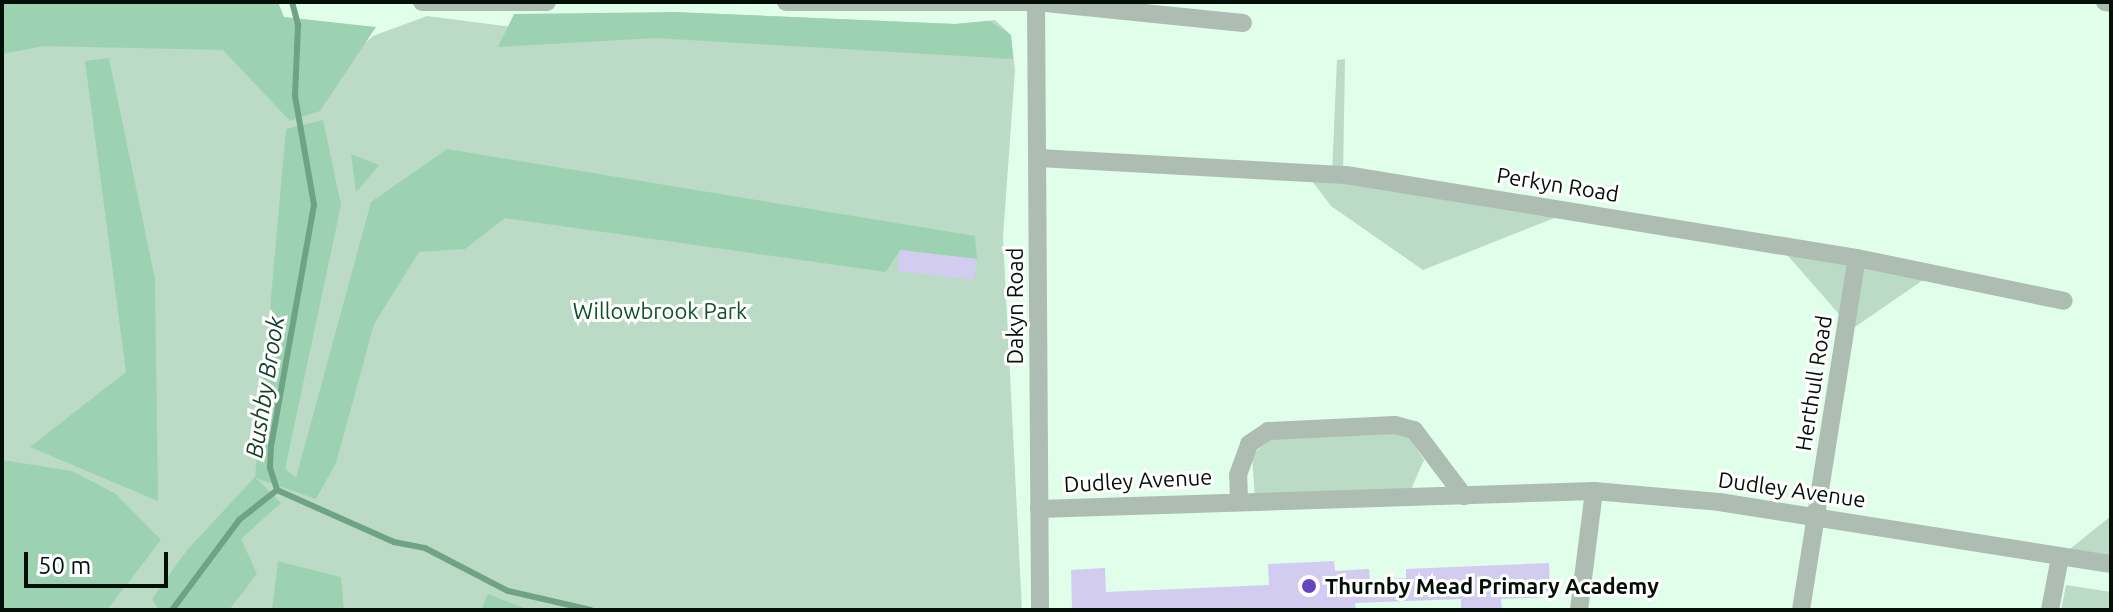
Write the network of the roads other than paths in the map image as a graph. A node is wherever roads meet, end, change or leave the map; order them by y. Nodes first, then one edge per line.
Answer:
1 (422, 2) edge
2 (547, 2) edge
3 (786, 2) edge
4 (1036, 2) edge
5 (2105, 2) edge
6 (2111, 3) edge
7 (1243, 23) dead end
8 (1039, 158) junction
9 (1857, 258) junction
10 (2064, 301) dead end
11 (1594, 491) junction
12 (1464, 496) junction
13 (1239, 499) junction
14 (1039, 509) junction
15 (1816, 516) junction
16 (2060, 557) junction
17 (2111, 564) edge
18 (1040, 610) edge
19 (1579, 610) edge
20 (1801, 610) edge
21 (2050, 610) edge

1 - 2 street
3 - 4 street
4 - 7 street
4 - 8 street, Dakyn Road
5 - 6 street
8 - 9 street, Perkyn Road
8 - 14 street, Dakyn Road
9 - 10 street, Perkyn Road
9 - 15 street, Herthull Road
11 - 12 street, Dudley Avenue
11 - 15 street, Dudley Avenue
11 - 19 street
12 - 13 street, Dudley Avenue
12 - 13 street, Dudley Avenue
13 - 14 street, Dudley Avenue
14 - 18 street, Dakyn Road
15 - 16 street, Dudley Avenue
15 - 20 street, Herthull Road
16 - 17 street, Dudley Avenue
16 - 21 street

